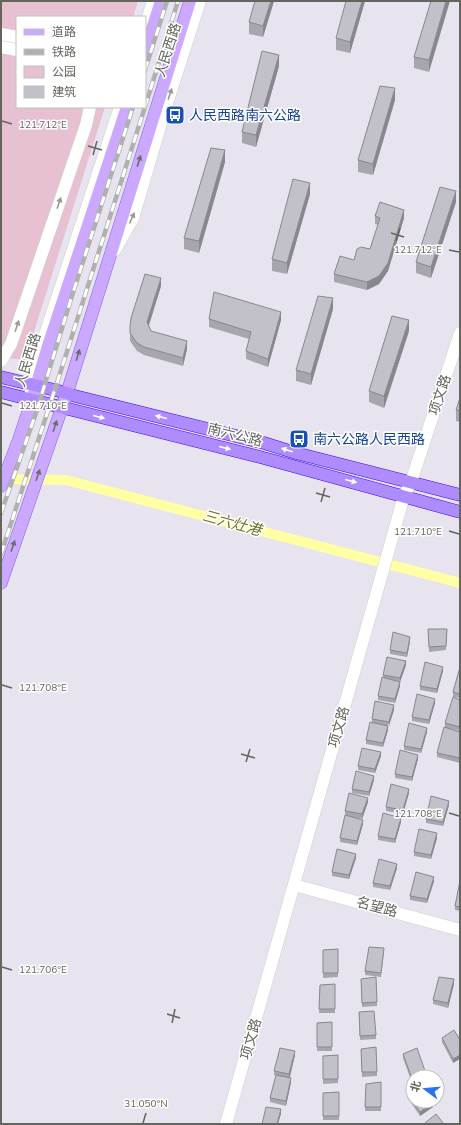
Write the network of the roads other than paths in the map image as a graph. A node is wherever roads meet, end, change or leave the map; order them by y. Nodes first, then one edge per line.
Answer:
1 (153, 1) edge
2 (161, 1) edge
3 (190, 1) edge
4 (200, 1) edge
5 (146, 24) edge
6 (1, 34) edge
7 (16, 36) edge
8 (1, 47) edge
9 (146, 48) edge
10 (16, 50) edge
11 (90, 108) edge
12 (120, 108) edge
13 (127, 108) edge
14 (107, 265) junction
15 (460, 333) edge
16 (1, 361) edge
17 (1, 377) edge
18 (33, 385) junction
19 (1, 392) edge
20 (67, 393) junction
21 (32, 400) junction
22 (61, 407) junction
23 (411, 482) junction
24 (1, 486) edge
25 (404, 496) junction
26 (460, 496) edge
27 (460, 512) edge
28 (1, 583) edge
29 (294, 885) junction
30 (460, 930) edge
31 (226, 1124) edge

1 - 5 street, 人民西路
2 - 9 main road, 人民西路
14 -> 3 main road, 人民西路
14 -> 4 street, 人民西路
6 - 7 street
8 - 10 street
16 -> 11 street
12 - 18 street, 人民西路
13 - 18 main road, 人民西路
20 -> 14 main road, 人民西路
15 - 23 street, 项文路
17 - 18 highway, 南六公路
18 - 20 highway, 南六公路
18 - 21 street, 人民西路
19 - 21 highway, 南六公路
20 - 22 main road, 人民西路
23 -> 20 highway, 南六公路
21 - 22 highway, 南六公路
21 - 24 main road
22 -> 25 highway, 南六公路
28 -> 22 main road, 人民西路
23 - 25 street, 项文路
23 - 26 highway, 南六公路
25 - 27 highway, 南六公路
25 - 29 street, 项文路
29 - 30 street, 名望路
29 - 31 street, 项文路

